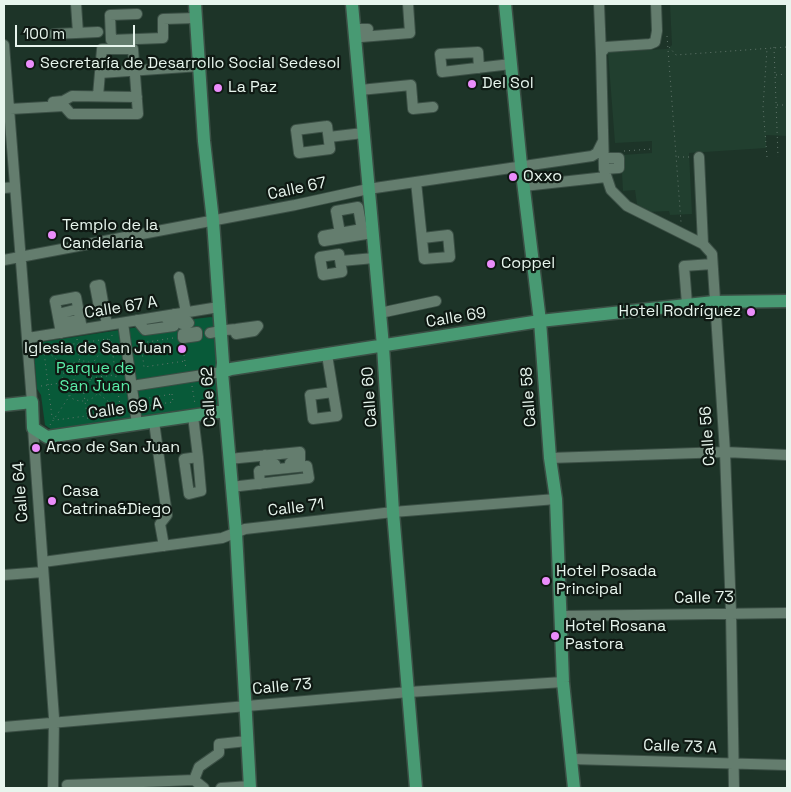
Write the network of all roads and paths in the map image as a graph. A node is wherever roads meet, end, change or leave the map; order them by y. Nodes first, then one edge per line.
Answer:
1 (76, 4) edge
2 (195, 4) edge
3 (352, 4) edge
4 (408, 4) edge
5 (505, 4) edge
6 (599, 4) edge
7 (656, 4) edge
8 (137, 14) dead end
9 (196, 18) junction
10 (368, 29) dead end
11 (98, 32) dead end
12 (78, 33) junction
13 (358, 33) junction
14 (54, 34) dead end
15 (668, 36) dead end
16 (4, 44) edge
17 (668, 46) junction
18 (787, 46) edge
19 (774, 47) junction
20 (767, 48) junction
21 (601, 52) junction
22 (511, 64) junction
23 (158, 65) dead end
24 (200, 66) junction
25 (479, 68) dead end
26 (135, 70) junction
27 (100, 72) junction
28 (159, 73) dead end
29 (787, 74) edge
30 (775, 75) junction
31 (360, 90) junction
32 (98, 96) junction
33 (137, 97) junction
34 (8, 104) edge
35 (63, 104) junction
36 (776, 105) junction
37 (787, 105) edge
38 (433, 107) dead end
39 (363, 133) junction
40 (329, 137) dead end
41 (8, 140) edge
42 (652, 149) dead end
43 (616, 152) dead end
44 (676, 157) junction
45 (700, 157) joint
46 (767, 157) dead end
47 (778, 157) dead end
48 (603, 164) junction
49 (521, 165) junction
50 (416, 182) junction
51 (524, 186) junction
52 (15, 187) junction
53 (4, 188) edge
54 (368, 189) junction
55 (213, 221) junction
56 (682, 225) dead end
57 (340, 233) dead end
58 (372, 233) junction
59 (423, 238) dead end
60 (703, 244) junction
61 (20, 257) junction
62 (374, 258) junction
63 (4, 260) edge
64 (340, 262) dead end
65 (712, 264) junction
66 (179, 277) dead end
67 (436, 301) dead end
68 (787, 301) edge
69 (714, 302) junction
70 (687, 304) junction
71 (104, 306) dead end
72 (219, 307) junction
73 (175, 314) junction
74 (380, 314) junction
75 (540, 321) junction
76 (60, 323) junction
77 (123, 323) junction
78 (79, 324) junction
79 (111, 329) junction
80 (236, 329) dead end
81 (215, 332) junction
82 (182, 336) joint
83 (28, 338) junction
84 (109, 340) junction
85 (77, 344) junction
86 (40, 346) dead end
87 (383, 346) junction
88 (45, 350) junction
89 (152, 352) dead end
90 (142, 353) junction
91 (128, 355) junction
92 (184, 355) dead end
93 (327, 355) junction
94 (79, 361) junction
95 (92, 363) junction
96 (67, 367) junction
97 (81, 372) junction
98 (130, 372) junction
99 (219, 372) junction
100 (86, 373) junction
101 (76, 375) junction
102 (115, 375) junction
103 (102, 377) junction
104 (191, 377) junction
105 (90, 378) junction
106 (75, 381) junction
107 (62, 383) junction
108 (48, 385) junction
109 (77, 385) junction
110 (88, 385) junction
111 (39, 386) dead end
112 (132, 386) junction
113 (83, 387) junction
114 (333, 392) dead end
115 (98, 393) junction
116 (172, 394) joint
117 (70, 396) junction
118 (85, 401) junction
119 (32, 402) junction
120 (4, 405) edge
121 (118, 409) junction
122 (225, 411) junction
123 (194, 412) junction
124 (87, 416) junction
125 (54, 419) junction
126 (132, 421) junction
127 (154, 422) junction
128 (88, 423) dead end
129 (49, 426) dead end
130 (33, 428) junction
131 (724, 452) junction
132 (265, 455) dead end
133 (787, 455) edge
134 (198, 457) dead end
135 (550, 458) junction
136 (229, 459) junction
137 (260, 484) dead end
138 (231, 487) junction
139 (556, 499) junction
140 (393, 512) junction
141 (236, 533) junction
142 (164, 546) junction
143 (43, 567) junction
144 (4, 575) edge
145 (731, 612) junction
146 (787, 613) edge
147 (561, 616) junction
148 (563, 682) junction
149 (409, 692) junction
150 (246, 705) junction
151 (54, 724) junction
152 (4, 727) edge
153 (247, 741) junction
154 (572, 759) junction
155 (733, 764) junction
156 (787, 765) edge
157 (194, 780) junction
158 (68, 785) dead end
159 (250, 787) edge
160 (53, 788) edge
161 (204, 788) edge
162 (221, 788) edge
163 (416, 788) edge
164 (574, 788) edge
165 (734, 788) edge

1 - 12 street
2 - 9 main road, Calle 62
3 - 13 main road, Calle 60
4 - 13 street
5 - 22 main road, Calle 58
6 - 21 street
7 - 21 street
8 - 9 street
9 - 24 main road, Calle 62
10 - 13 street
11 - 12 street
12 - 14 street
13 - 31 main road, Calle 60
15 - 17 path
16 - 34 street, Calle 64
17 - 20 path
17 - 44 path
18 - 19 path
19 - 20 path
19 - 30 path
20 - 46 path
21 - 48 street
22 - 25 street
22 - 49 main road, Calle 58
23 - 28 path, bridge
24 - 26 street
24 - 55 main road, Calle 62
26 - 27 street
26 - 27 street
26 - 33 street
27 - 32 street
29 - 30 path
30 - 36 path
31 - 38 street
31 - 39 main road, Calle 60
32 - 33 street
32 - 35 street
33 - 35 street
34 - 35 street
34 - 41 street, Calle 64
36 - 37 path
36 - 47 path
39 - 40 street
39 - 54 main road, Calle 60
41 - 52 street, Calle 64
42 - 43 path
44 - 45 path
44 - 56 path
45 - 60 street
48 - 49 street, Calle 67
48 - 51 street
48 - 60 street
49 - 50 street, Calle 67
49 - 51 main road, Calle 58
50 - 54 street, Calle 67
50 - 59 street
51 - 75 main road, Calle 58
52 - 53 street
52 - 61 street, Calle 64
54 - 55 street, Calle 67
54 - 58 main road, Calle 60
55 - 61 street, Calle 67
55 - 72 main road, Calle 62
57 - 58 street
58 - 62 main road, Calle 60
60 - 65 street, Calle 56
61 - 63 street, Calle 67
61 - 83 street, Calle 64
62 - 64 street
62 - 74 main road, Calle 60
65 - 69 street, Calle 56
65 - 70 street
66 - 73 street
67 - 74 street
68 - 69 main road, Calle 69
69 - 70 main road, Calle 69
69 - 131 street, Calle 56
70 - 75 main road, Calle 69
71 - 79 street
72 - 73 street, Calle 67 A
72 - 81 main road, Calle 62
73 - 77 street, Calle 67 A
73 - 82 street
74 - 87 main road, Calle 60
75 - 87 main road, Calle 69
75 - 135 main road, Calle 58
76 - 78 street, Calle 67 A
76 - 78 street
76 - 83 street, Calle 67 A
77 - 79 street, Calle 67 A
77 - 91 street
78 - 79 street, Calle 67 A
78 - 85 path
79 - 84 path
80 - 81 street
81 - 99 main road, Calle 62
82 - 90 path
83 - 119 street, Calle 64
84 - 85 path
84 - 95 path
84 - 102 path
85 - 88 path
85 - 94 path
86 - 88 path
87 - 93 main road, Calle 69
87 - 140 main road, Calle 60
88 - 96 path
88 - 108 path
89 - 90 path
90 - 91 path
90 - 92 path
91 - 98 street
93 - 99 main road, Calle 69
93 - 114 street
94 - 95 path
94 - 96 path
94 - 97 path
95 - 100 path
95 - 103 path
96 - 101 path
96 - 107 path
97 - 100 path
97 - 101 path
98 - 102 path
98 - 112 street
99 - 104 street, Calle 69
99 - 122 main road, Calle 62
100 - 105 path
101 - 106 path
102 - 103 path
102 - 121 path
103 - 105 path
103 - 115 path
104 - 112 street, Calle 69
104 - 123 path
105 - 110 path
106 - 107 path
106 - 109 path
107 - 108 path
107 - 117 path
108 - 111 path
108 - 125 path
109 - 113 path
109 - 117 path
110 - 113 path
110 - 115 path
112 - 126 street
113 - 118 path
115 - 118 path
115 - 121 path
116 - 116 path
117 - 118 path
117 - 125 path
118 - 124 path
119 - 120 main road
119 - 130 main road, Calle 64
121 - 124 path
121 - 126 path
122 - 123 main road, Calle 69 A
122 - 136 main road, Calle 62
123 - 127 main road, Calle 69 A
123 - 134 street
124 - 125 path
124 - 128 path
125 - 129 path
126 - 127 main road, Calle 69 A
126 - 130 main road, Calle 69 A
127 - 142 street
130 - 143 street, Calle 64
131 - 133 street
131 - 135 street
131 - 145 street, Calle 56
132 - 136 street
135 - 139 main road, Calle 58
136 - 138 main road, Calle 62
137 - 138 street
138 - 141 main road, Calle 62
139 - 140 street, Calle 71
139 - 147 main road, Calle 58
140 - 141 street, Calle 71
140 - 149 main road, Calle 60
141 - 142 street, Calle 71
141 - 150 main road, Calle 62
142 - 143 street, Calle 71
143 - 144 street, Calle 71
143 - 151 street, Calle 64
145 - 146 street, Calle 73
145 - 147 street, Calle 73
145 - 155 street, Calle 56
147 - 148 main road, Calle 58
148 - 149 street, Calle 73
148 - 154 main road, Calle 58
149 - 150 street, Calle 73
149 - 163 main road, Calle 60
150 - 151 street, Calle 73
150 - 153 main road, Calle 62
151 - 152 street, Calle 73
151 - 160 street, Calle 64
153 - 157 street
153 - 159 main road, Calle 62
154 - 155 street, Calle 73 A
154 - 164 main road, Calle 58
155 - 156 street, Calle 73 A
155 - 165 street, Calle 56
157 - 158 street
157 - 161 street
159 - 162 street

